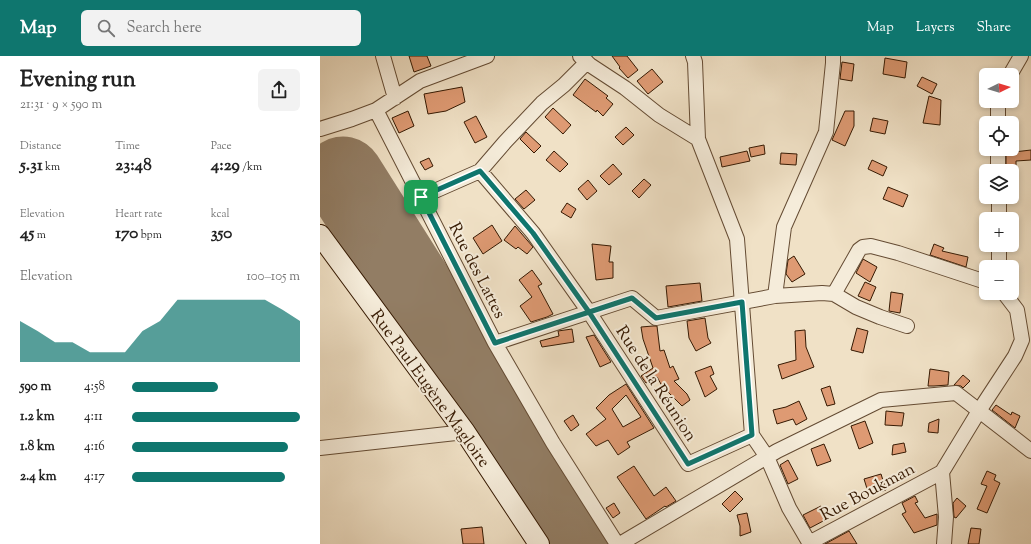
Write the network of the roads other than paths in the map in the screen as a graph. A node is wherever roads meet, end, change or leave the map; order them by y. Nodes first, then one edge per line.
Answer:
1 (383, 56) edge
2 (487, 56) edge
3 (693, 56) edge
4 (832, 56) edge
5 (1021, 56) edge
6 (583, 59) edge
7 (1014, 68) edge
8 (395, 98) junction
9 (376, 110) junction
10 (320, 129) edge
11 (698, 139) junction
12 (480, 171) junction
13 (421, 197) junction
14 (320, 235) edge
15 (979, 280) edge
16 (834, 294) junction
17 (775, 296) junction
18 (1009, 300) edge
19 (742, 302) junction
20 (1017, 310) junction
21 (589, 312) junction
22 (1031, 323) edge
23 (907, 326) dead end
24 (495, 343) junction
25 (978, 411) junction
26 (465, 432) junction
27 (752, 435) junction
28 (320, 448) edge
29 (1031, 451) edge
30 (767, 457) junction
31 (942, 472) junction
32 (809, 543) edge
33 (539, 544) edge
34 (617, 544) edge
35 (620, 544) edge
36 (944, 544) edge

1 - 8 street
2 - 8 street
3 - 11 street
4 - 17 street
5 - 7 street
6 - 11 street
6 - 12 street
8 - 9 street
9 - 10 street
9 - 13 street, Rue des Lattes
11 - 19 street
12 - 13 street
12 - 21 street, Rue de la Réunion
13 - 24 street, Rue des Lattes
14 - 26 main road, Rue Paul Eugène Magloire
15 - 16 street
16 - 17 street
16 - 23 street
17 - 19 street
18 - 20 street
19 - 21 street
19 - 27 street
20 - 22 street
20 - 25 street
21 - 24 street
21 - 27 street, Rue de la Réunion
24 - 34 street, Rue des Lattes
25 - 29 street
25 - 30 street
25 - 31 street
26 - 28 street
26 - 33 main road, Rue Paul Eugène Magloire
27 - 30 street
30 - 32 street
30 - 35 street
31 - 32 street, Rue Boukman
31 - 36 street

